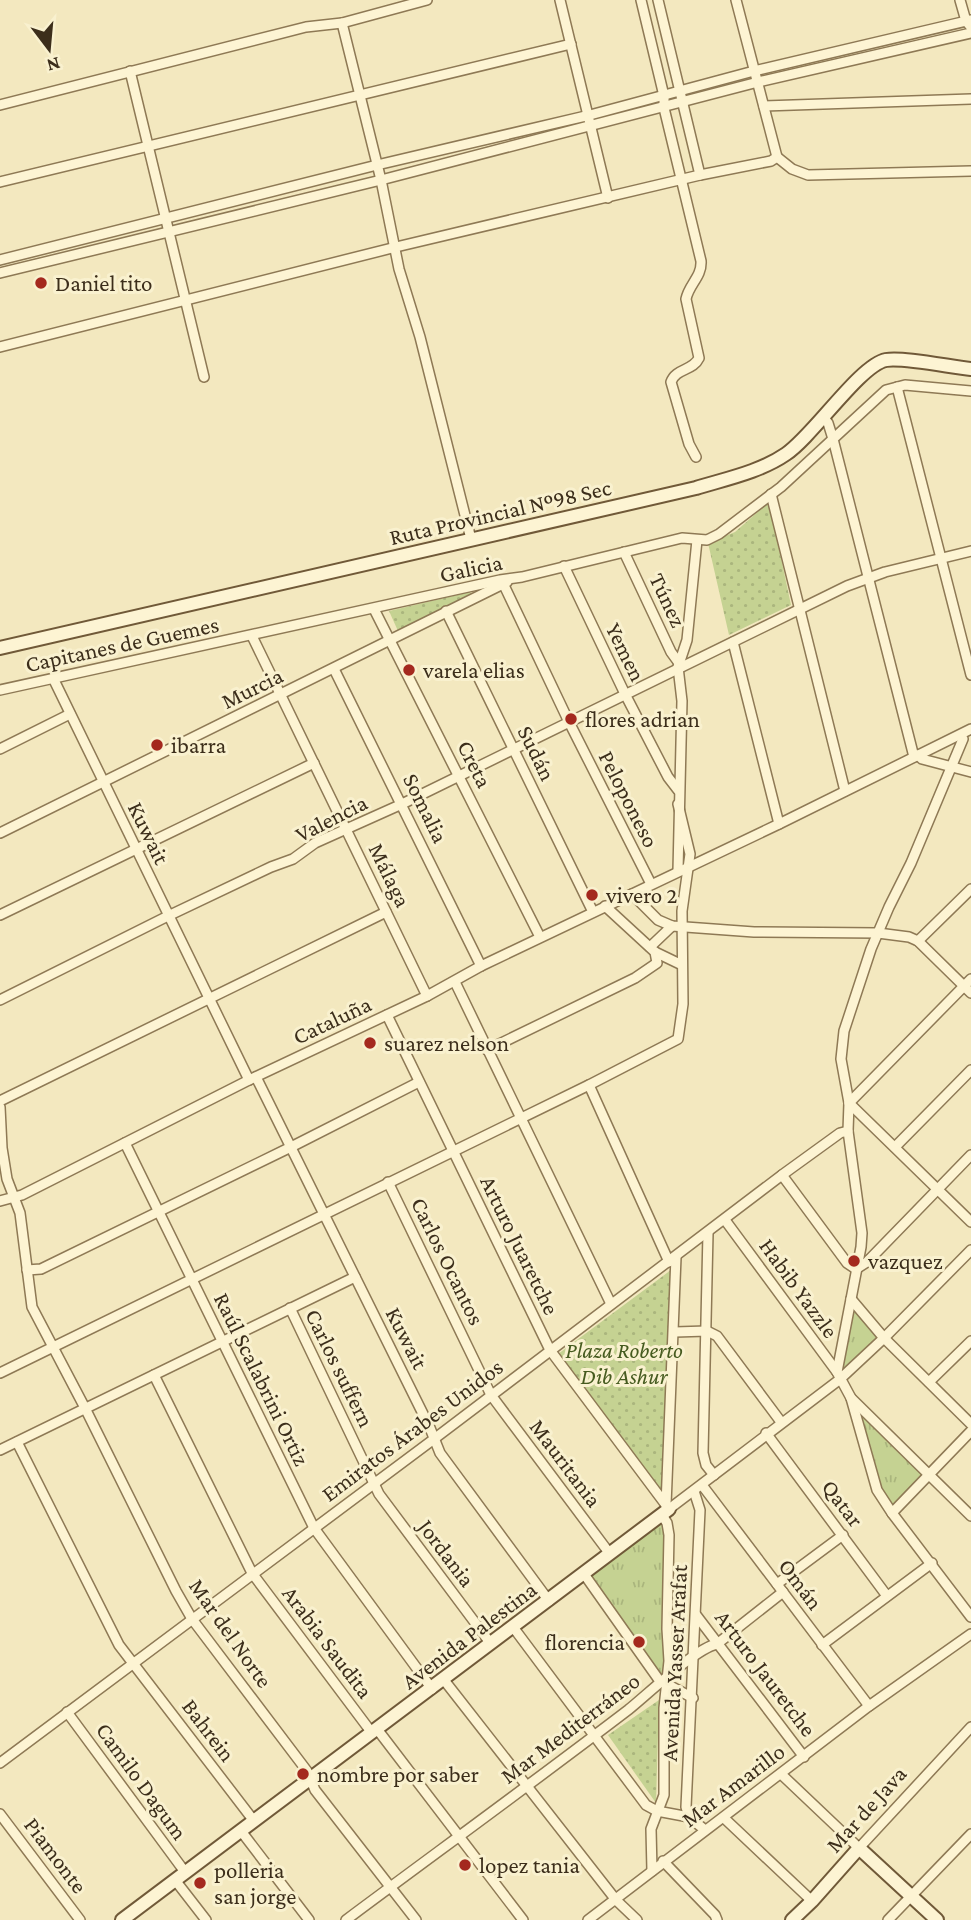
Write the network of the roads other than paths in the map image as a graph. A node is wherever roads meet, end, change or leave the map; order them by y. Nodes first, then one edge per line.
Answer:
1 (427, 0) edge
2 (561, 0) edge
3 (641, 0) edge
4 (658, 0) edge
5 (738, 0) edge
6 (960, 0) edge
7 (970, 22) edge
8 (342, 23) junction
9 (971, 33) edge
10 (571, 44) junction
11 (130, 71) junction
12 (754, 71) junction
13 (758, 82) junction
14 (681, 91) junction
15 (360, 93) junction
16 (664, 96) junction
17 (971, 99) edge
18 (684, 103) junction
19 (0, 105) edge
20 (764, 106) junction
21 (664, 108) junction
22 (590, 115) junction
23 (592, 125) junction
24 (147, 146) junction
25 (777, 157) junction
26 (377, 165) junction
27 (971, 171) edge
28 (700, 175) junction
29 (381, 180) junction
30 (680, 180) junction
31 (0, 182) edge
32 (608, 198) junction
33 (166, 220) junction
34 (168, 232) junction
35 (396, 247) junction
36 (0, 260) edge
37 (0, 273) edge
38 (184, 302) junction
39 (0, 347) edge
40 (971, 369) edge
41 (204, 377) dead end
42 (897, 387) junction
43 (971, 391) edge
44 (824, 418) junction
45 (833, 439) junction
46 (696, 457) dead end
47 (771, 494) junction
48 (471, 539) junction
49 (697, 540) junction
50 (971, 551) edge
51 (624, 552) junction
52 (941, 559) junction
53 (564, 566) junction
54 (868, 577) junction
55 (502, 581) junction
56 (374, 609) junction
57 (800, 609) junction
58 (446, 611) junction
59 (252, 636) junction
60 (390, 640) junction
61 (733, 642) junction
62 (0, 648) edge
63 (679, 665) junction
64 (334, 669) junction
65 (971, 675) edge
66 (53, 678) junction
67 (0, 690) edge
68 (625, 694) junction
69 (280, 696) junction
70 (70, 714) junction
71 (569, 722) junction
72 (971, 729) edge
73 (967, 737) edge
74 (0, 749) edge
75 (514, 749) junction
76 (918, 757) junction
77 (314, 764) junction
78 (951, 768) junction
79 (971, 772) edge
80 (459, 775) junction
81 (103, 782) junction
82 (678, 790) junction
83 (845, 791) junction
84 (402, 804) junction
85 (678, 804) junction
86 (779, 824) junction
87 (346, 830) junction
88 (0, 833) edge
89 (136, 849) junction
90 (689, 866) junction
91 (678, 871) junction
92 (651, 884) junction
93 (971, 889) edge
94 (632, 894) junction
95 (605, 906) junction
96 (386, 912) junction
97 (593, 912) junction
98 (0, 915) edge
99 (167, 916) junction
100 (678, 926) junction
101 (878, 933) junction
102 (540, 937) junction
103 (918, 941) junction
104 (652, 949) junction
105 (682, 965) junction
106 (481, 966) junction
107 (455, 982) junction
108 (969, 986) edge
109 (427, 996) junction
110 (208, 999) junction
111 (0, 1000) edge
112 (387, 1016) junction
113 (487, 1050) junction
114 (971, 1070) edge
115 (253, 1079) junction
116 (419, 1082) junction
117 (589, 1085) junction
118 (0, 1101) edge
119 (849, 1103) junction
120 (0, 1107) edge
121 (521, 1118) junction
122 (848, 1131) junction
123 (125, 1143) junction
124 (291, 1147) junction
125 (895, 1147) junction
126 (1, 1148) edge
127 (453, 1151) junction
128 (971, 1156) edge
129 (782, 1175) junction
130 (388, 1182) junction
131 (937, 1189) junction
132 (15, 1197) junction
133 (0, 1201) edge
134 (158, 1210) junction
135 (324, 1214) junction
136 (725, 1220) junction
137 (971, 1222) edge
138 (708, 1233) junction
139 (971, 1250) edge
140 (673, 1259) junction
141 (856, 1269) junction
142 (27, 1270) junction
143 (355, 1277) junction
144 (192, 1279) junction
145 (851, 1299) junction
146 (611, 1304) junction
147 (290, 1308) junction
148 (707, 1331) junction
149 (675, 1332) junction
150 (884, 1338) junction
151 (222, 1340) junction
152 (971, 1341) edge
153 (54, 1348) junction
154 (550, 1350) junction
155 (0, 1373) edge
156 (154, 1375) junction
157 (838, 1376) junction
158 (929, 1382) junction
159 (491, 1395) junction
160 (851, 1398) junction
161 (85, 1408) junction
162 (781, 1422) junction
163 (971, 1424) edge
164 (971, 1431) edge
165 (766, 1433) junction
166 (434, 1439) junction
167 (17, 1442) junction
168 (0, 1450) edge
169 (929, 1474) junction
170 (714, 1475) junction
171 (374, 1483) junction
172 (702, 1485) junction
173 (694, 1491) junction
174 (666, 1509) junction
175 (892, 1513) junction
176 (971, 1516) edge
177 (314, 1528) junction
178 (843, 1535) junction
179 (610, 1554) junction
180 (932, 1563) junction
181 (252, 1573) junction
182 (584, 1574) junction
183 (777, 1584) junction
184 (783, 1592) junction
185 (887, 1596) junction
186 (548, 1601) junction
187 (696, 1615) junction
188 (971, 1617) edge
189 (192, 1619) junction
190 (513, 1628) junction
191 (971, 1634) edge
192 (491, 1644) junction
193 (717, 1644) junction
194 (822, 1645) junction
195 (694, 1655) junction
196 (134, 1663) junction
197 (444, 1679) junction
198 (666, 1682) junction
199 (432, 1689) junction
200 (692, 1698) junction
201 (869, 1706) junction
202 (67, 1712) junction
203 (971, 1727) edge
204 (375, 1731) junction
205 (594, 1735) junction
206 (804, 1757) junction
207 (0, 1763) edge
208 (781, 1774) junction
209 (311, 1779) junction
210 (526, 1786) junction
211 (657, 1811) junction
212 (0, 1814) edge
213 (689, 1818) junction
214 (724, 1818) junction
215 (254, 1821) junction
216 (705, 1830) junction
217 (241, 1831) junction
218 (971, 1834) edge
219 (460, 1836) junction
220 (859, 1848) junction
221 (663, 1861) junction
222 (652, 1871) junction
223 (180, 1876) junction
224 (390, 1887) junction
225 (911, 1896) junction
226 (615, 1900) junction
227 (812, 1901) junction
228 (80, 1920) edge
229 (122, 1920) edge
230 (206, 1920) edge
231 (309, 1920) edge
232 (346, 1920) edge
233 (416, 1920) edge
234 (523, 1920) edge
235 (588, 1920) edge
236 (637, 1920) edge
237 (717, 1920) edge
238 (792, 1920) edge
239 (888, 1920) edge
240 (937, 1920) edge

1 - 8 street
2 - 10 street
3 - 16 street
4 - 14 street
5 - 12 street
6 - 7 street
7 - 12 street
8 - 11 street
8 - 15 street
9 - 13 street
10 - 15 street
10 - 22 street
11 - 19 street
11 - 24 street
12 - 13 street
12 - 14 street
13 - 18 street
13 - 20 street
14 - 16 street
14 - 18 street
15 - 24 street
15 - 26 street
16 - 21 street
16 - 22 street
17 - 20 street
18 - 21 street
18 - 28 street
20 - 25 street
21 - 23 street
21 - 30 street
22 - 23 street
22 - 26 street
23 - 29 street
23 - 32 street
24 - 31 street
24 - 33 street
25 - 27 street
25 - 28 street
26 - 29 street
26 - 33 street
28 - 30 street
29 - 34 street
29 - 35 street
30 - 32 street
30 - 46 street
32 - 35 street
33 - 34 street
33 - 36 street
34 - 37 street
34 - 38 street
35 - 38 street
35 - 48 street
38 - 39 street
38 - 41 street
40 - 44 street, Ruta Provincial Nº98 Sec
42 - 43 street
42 - 45 street, Galicia
42 - 52 street
44 - 45 street
44 - 48 street, Ruta Provincial Nº98 Sec
45 - 47 street, Galicia
45 - 54 street
47 - 49 street, Galicia
47 - 57 street
48 - 62 street, Ruta Provincial Nº98 Sec
49 - 51 street, Galicia
49 - 63 street
50 - 52 street, Valencia
51 - 53 street, Galicia
51 - 63 street, Túnez
52 - 54 street, Valencia
52 - 65 street
53 - 55 street, Galicia
53 - 68 street, Yemen
54 - 57 street, Valencia
54 - 76 street
55 - 56 street, Galicia
55 - 58 street, Murcia
55 - 71 street, Peloponeso
56 - 59 street, Galicia
56 - 60 street, Creta
57 - 61 street, Valencia
57 - 83 street
58 - 60 street, Murcia
58 - 75 street, Sudán
59 - 66 street, Capitanes de Guemes
59 - 69 street, Málaga
60 - 64 street, Murcia
60 - 80 street, Creta
61 - 63 street, Valencia
61 - 86 street
63 - 68 street, Valencia
63 - 82 street
64 - 69 street, Murcia
64 - 84 street, Somalia
66 - 67 street, Capitanes de Guemes
66 - 70 street, Kuwait
68 - 71 street, Valencia
68 - 82 street, Yemen
69 - 77 street, Málaga
69 - 81 street, Murcia
70 - 74 street
70 - 81 street, Kuwait
71 - 75 street, Valencia
71 - 92 street, Peloponeso
72 - 76 street
73 - 76 street
73 - 78 street
75 - 80 street, Valencia
75 - 97 street, Sudán
76 - 78 street
76 - 83 street, Cataluña
77 - 87 street, Málaga
77 - 89 street
78 - 79 street
78 - 101 street
80 - 84 street, Valencia
80 - 102 street, Creta
81 - 88 street, Murcia
81 - 89 street, Kuwait
82 - 85 street
83 - 86 street, Cataluña
84 - 87 street, Valencia
84 - 106 street, Somalia
85 - 90 street
85 - 91 street
86 - 90 street, Cataluña
87 - 96 street, Málaga
87 - 99 street, Valencia
89 - 98 street
89 - 99 street, Kuwait
90 - 91 street, Cataluña
90 - 100 street
91 - 92 street, Cataluña
92 - 94 street, Cataluña
93 - 103 street
94 - 95 street, Cataluña
94 - 100 street
95 - 97 street, Cataluña
95 - 104 street
96 - 109 street, Málaga
96 - 110 street
97 - 102 street, Cataluña
99 - 110 street, Kuwait
99 - 111 street, Valencia
100 - 101 street
100 - 104 street
100 - 105 street
101 - 103 street
101 - 119 street
102 - 106 street, Cataluña
103 - 108 street
104 - 105 street
104 - 113 street
105 - 117 street
106 - 107 street, Cataluña
107 - 109 street, Cataluña
107 - 113 street
108 - 119 street
109 - 112 street, Cataluña
110 - 115 street, Kuwait
110 - 118 street
112 - 115 street, Cataluña
112 - 116 street, Arturo Juaretche
113 - 121 street
114 - 125 street
115 - 123 street, Cataluña
115 - 124 street, Kuwait
116 - 124 street
116 - 127 street, Arturo Juaretche
117 - 121 street
117 - 140 street
119 - 122 street
119 - 125 street
120 - 126 street
121 - 127 street
121 - 146 street
122 - 129 street, Emiratos Árabes Unidos
122 - 141 street
123 - 132 street, Cataluña
123 - 134 street, Raúl Scalabrini Ortiz
124 - 134 street
124 - 135 street, Kuwait
125 - 131 street
126 - 132 street
127 - 130 street
127 - 154 street, Arturo Juaretche
128 - 131 street
129 - 136 street, Emiratos Árabes Unidos
129 - 141 street
130 - 135 street
130 - 159 street, Carlos Ocantos
131 - 137 street
131 - 141 street
132 - 133 street, Cataluña
132 - 142 street
134 - 142 street
134 - 144 street, Raúl Scalabrini Ortiz
135 - 143 street, Kuwait
135 - 144 street
136 - 138 street, Emiratos Árabes Unidos
136 - 157 street, Habib Yazzle
138 - 140 street, Emiratos Árabes Unidos
138 - 148 street
139 - 150 street, Avenida Palestina
140 - 146 street, Emiratos Árabes Unidos
140 - 149 street, Avenida Yasser Arafat
141 - 145 street
142 - 153 street, Mar del Norte
143 - 147 street
143 - 166 street, Kuwait
144 - 151 street, Raúl Scalabrini Ortiz
144 - 153 street
145 - 150 street
145 - 157 street
146 - 154 street, Emiratos Árabes Unidos
147 - 151 street
147 - 171 street, Carlos suffern
148 - 149 street
148 - 162 street
148 - 170 street
149 - 174 street, Avenida Yasser Arafat
150 - 157 street, Avenida Palestina
150 - 158 street
151 - 156 street
151 - 177 street, Raúl Scalabrini Ortiz
152 - 158 street
153 - 155 street
153 - 161 street, Mar del Norte
154 - 159 street, Emiratos Árabes Unidos
154 - 174 street, Arturo Juaretche
156 - 161 street
156 - 181 street, Arabia Saudita
157 - 160 street, Habib Yazzle
157 - 162 street, Avenida Palestina
158 - 163 street
159 - 166 street, Emiratos Árabes Unidos
159 - 179 street, Mauritania
160 - 169 street
160 - 175 street
161 - 167 street
161 - 189 street, Mar del Norte
162 - 165 street, Avenida Palestina
164 - 169 street
165 - 170 street, Avenida Palestina
165 - 178 street, Qatar
166 - 171 street, Emiratos Árabes Unidos
166 - 186 street, Kuwait
167 - 168 street
167 - 196 street, Bahrein
169 - 175 street
169 - 176 street
170 - 172 street, Avenida Palestina
171 - 177 street, Emiratos Árabes Unidos
171 - 192 street, Jordania
172 - 173 street, Avenida Palestina
172 - 183 street, Omán
173 - 174 street, Avenida Palestina
173 - 187 street, Avenida Yasser Arafat
174 - 179 street, Avenida Palestina
174 - 198 street, Avenida Yasser Arafat
175 - 180 street
177 - 181 street, Emiratos Árabes Unidos
177 - 199 street, Raúl Scalabrini Ortiz
178 - 183 street
178 - 185 street, Qatar
179 - 182 street, Avenida Palestina
180 - 185 street
180 - 188 street
181 - 189 street, Emiratos Árabes Unidos
181 - 204 street, Arabia Saudita
182 - 186 street, Avenida Palestina
182 - 198 street
183 - 184 street, Omán
184 - 193 street, Mar Mediterráneo
184 - 194 street, Omán
185 - 194 street
186 - 190 street, Avenida Palestina
187 - 193 street, Arturo Jauretche
187 - 195 street, Avenida Yasser Arafat
189 - 196 street, Emiratos Árabes Unidos
189 - 209 street, Mar del Norte
190 - 192 street, Avenida Palestina
190 - 205 street
191 - 201 street, Mar Amarillo
192 - 197 street, Avenida Palestina
193 - 195 street, Mar Mediterráneo
193 - 206 street, Arturo Jauretche
194 - 201 street, Omán
195 - 198 street, Mar Mediterráneo
195 - 200 street, Avenida Yasser Arafat
196 - 202 street, Emiratos Árabes Unidos
196 - 215 street, Bahrein
197 - 199 street, Avenida Palestina
197 - 210 street
198 - 200 street
198 - 205 street, Mar Mediterráneo
198 - 211 street, Avenida Yasser Arafat
199 - 204 street, Avenida Palestina
200 - 213 street, Avenida Yasser Arafat
201 - 206 street, Mar Amarillo
202 - 207 street, Emiratos Árabes Unidos
202 - 223 street, Camilo Dagum
203 - 220 street, Mar de Java
204 - 209 street, Avenida Palestina
204 - 219 street, Arabia Saudita
205 - 210 street, Mar Mediterráneo
205 - 211 street
206 - 208 street, Mar Amarillo
208 - 214 street, Mar Amarillo
208 - 220 street
209 - 215 street, Avenida Palestina
209 - 224 street, Mar del Norte
210 - 219 street, Mar Mediterráneo
210 - 226 street
211 - 213 street
211 - 222 street, Avenida Yasser Arafat
212 - 228 street, Piamonte
213 - 216 street
214 - 216 street, Mar Amarillo
214 - 227 street
215 - 217 street, Avenida Palestina
216 - 221 street, Mar Amarillo
217 - 223 street, Avenida Palestina
217 - 231 street
218 - 225 street
219 - 224 street, Mar Mediterráneo
219 - 234 street, Arabia Saudita
220 - 225 street
220 - 227 street, Mar de Java
221 - 222 street, Mar Amarillo
221 - 237 street
222 - 226 street, Mar Amarillo
223 - 229 street, Avenida Palestina
223 - 230 street, Camilo Dagum
224 - 232 street, Mar Mediterráneo
224 - 233 street, Mar del Norte
225 - 239 street
225 - 240 street
226 - 235 street, Mar Amarillo
226 - 236 street
227 - 238 street, Mar de Java

